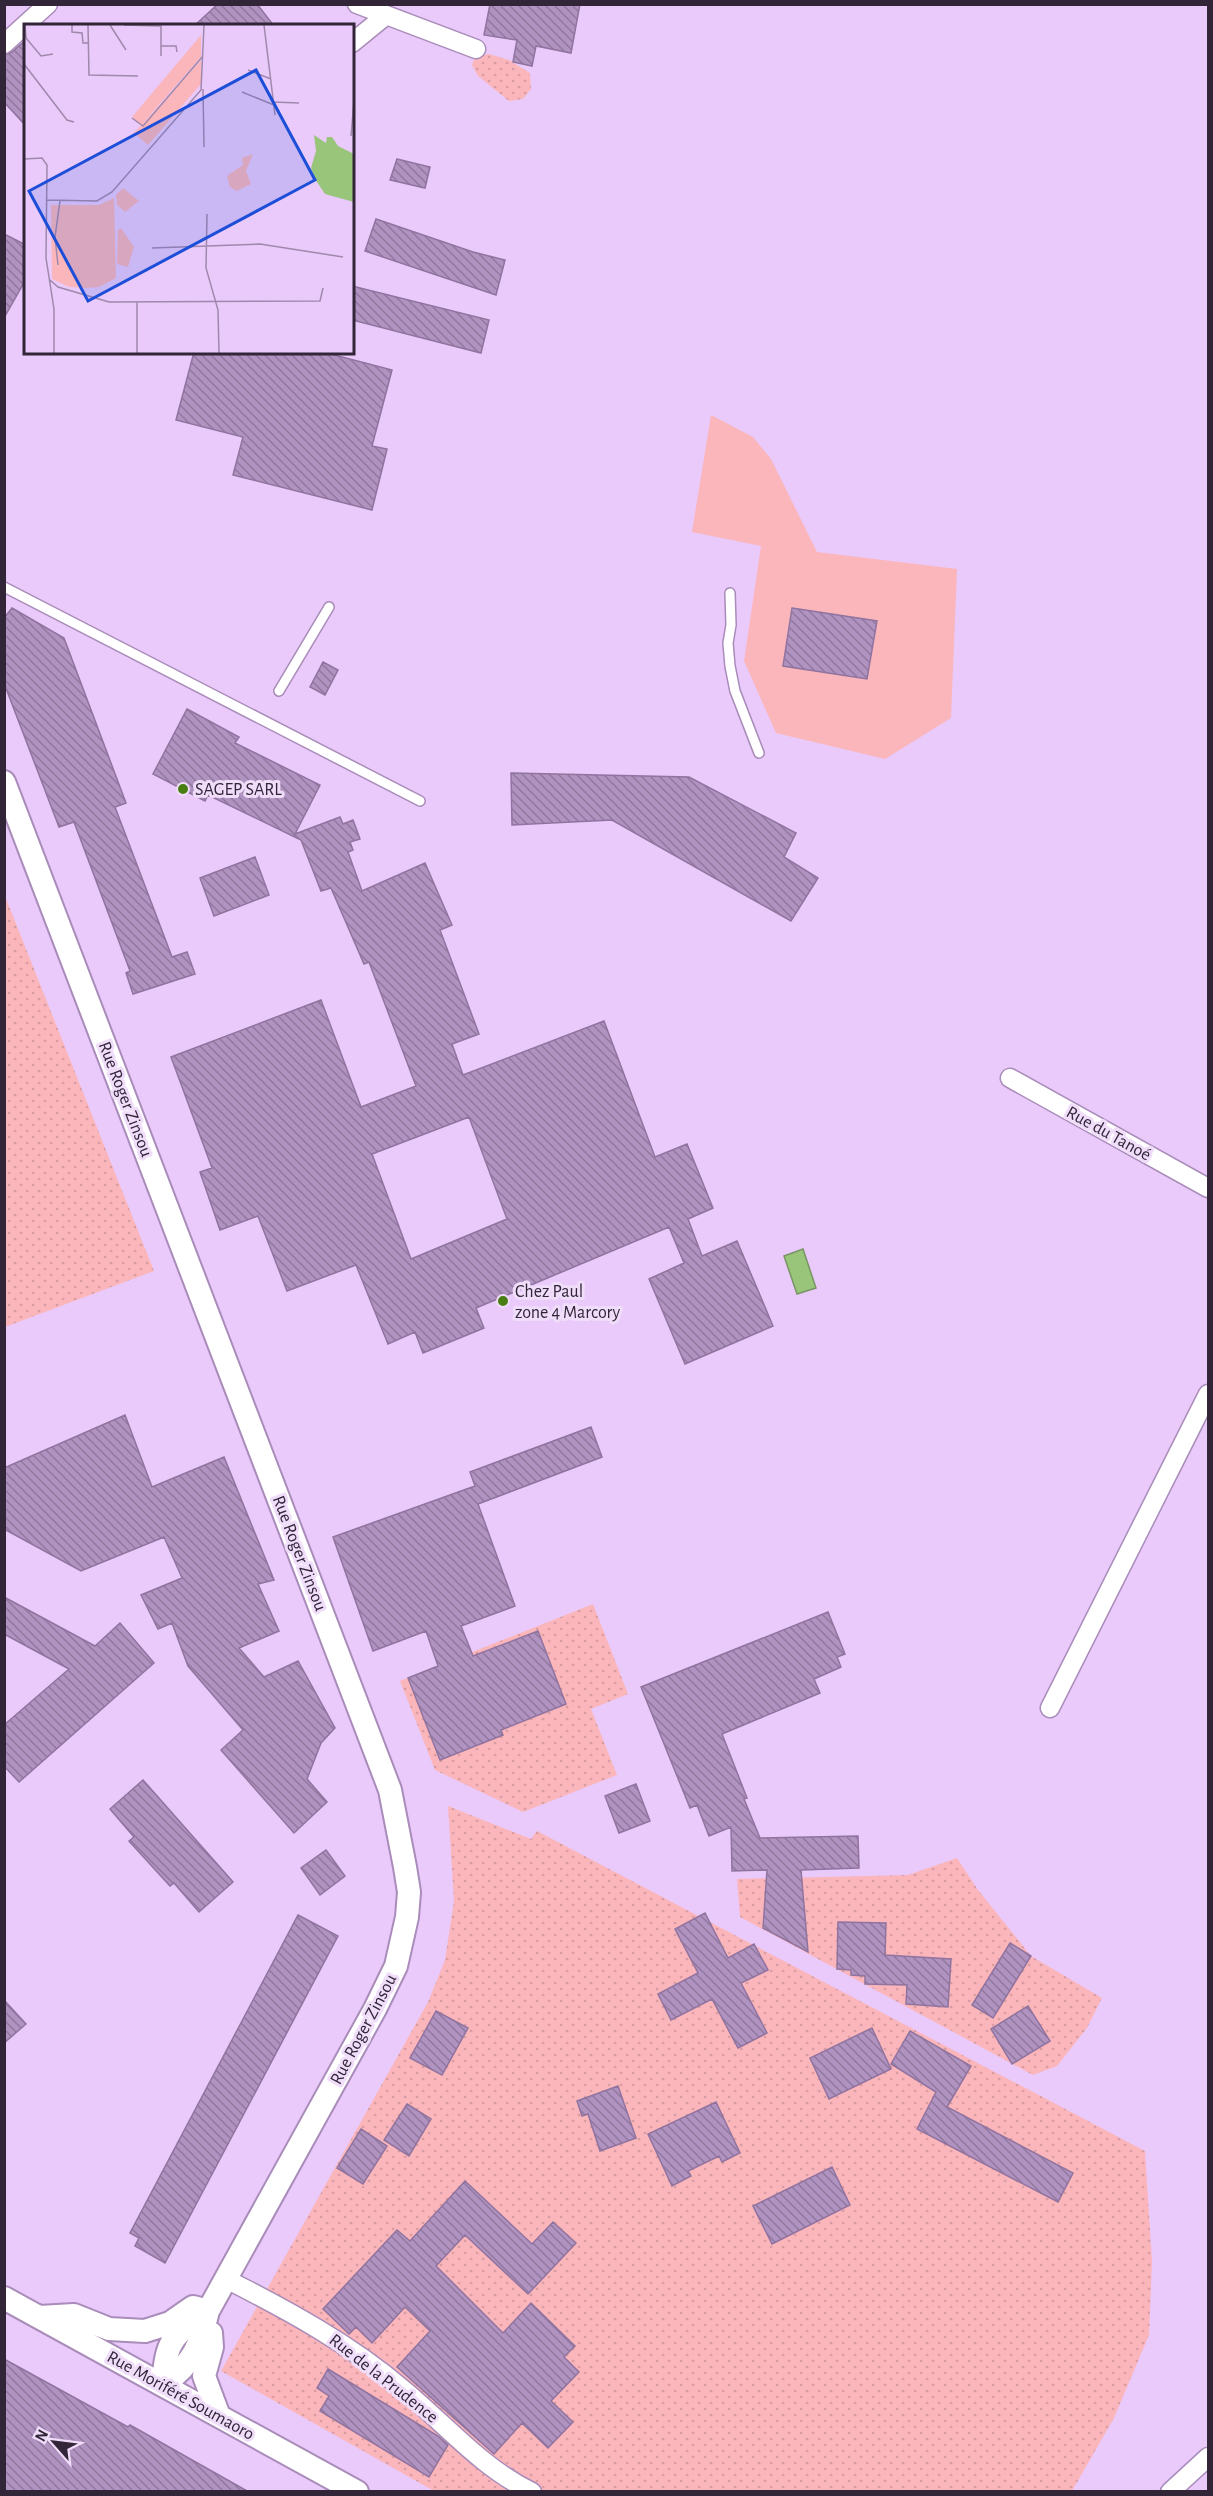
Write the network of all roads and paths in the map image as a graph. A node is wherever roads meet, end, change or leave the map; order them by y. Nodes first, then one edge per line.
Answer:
1 (48, 4) edge
2 (357, 4) edge
3 (385, 16) junction
4 (26, 24) edge
5 (24, 26) edge
6 (354, 41) edge
7 (4, 44) edge
8 (476, 49) dead end
9 (4, 587) edge
10 (730, 592) dead end
11 (328, 607) dead end
12 (279, 692) dead end
13 (759, 753) dead end
14 (4, 782) edge
15 (420, 801) dead end
16 (1010, 1078) dead end
17 (1209, 1188) edge
18 (1209, 1394) edge
19 (1050, 1708) dead end
20 (226, 2279) junction
21 (4, 2298) edge
22 (208, 2311) junction
23 (38, 2317) junction
24 (164, 2385) junction
25 (219, 2416) junction
26 (1209, 2457) edge
27 (357, 2492) edge
28 (532, 2492) edge
29 (1170, 2492) edge

1 - 4 street
2 - 3 street
3 - 6 street
3 - 8 street
5 - 7 street
9 - 15 lane
10 - 13 lane
11 - 12 lane
14 - 20 street, Rue Roger Zinsou
16 - 17 street, Rue du Tanoé
18 - 19 street
20 - 22 street, Rue Roger Zinsou
20 - 28 street, Rue de la Prudence
21 - 23 street, Rue Moriféré Soumaoro
22 - 23 street
22 - 24 street, Rue Roger Zinsou
22 - 25 street
23 - 24 street, Rue Moriféré Soumaoro
24 - 25 street, Rue Moriféré Soumaoro
25 - 27 street, Rue Moriféré Soumaoro
26 - 29 street

